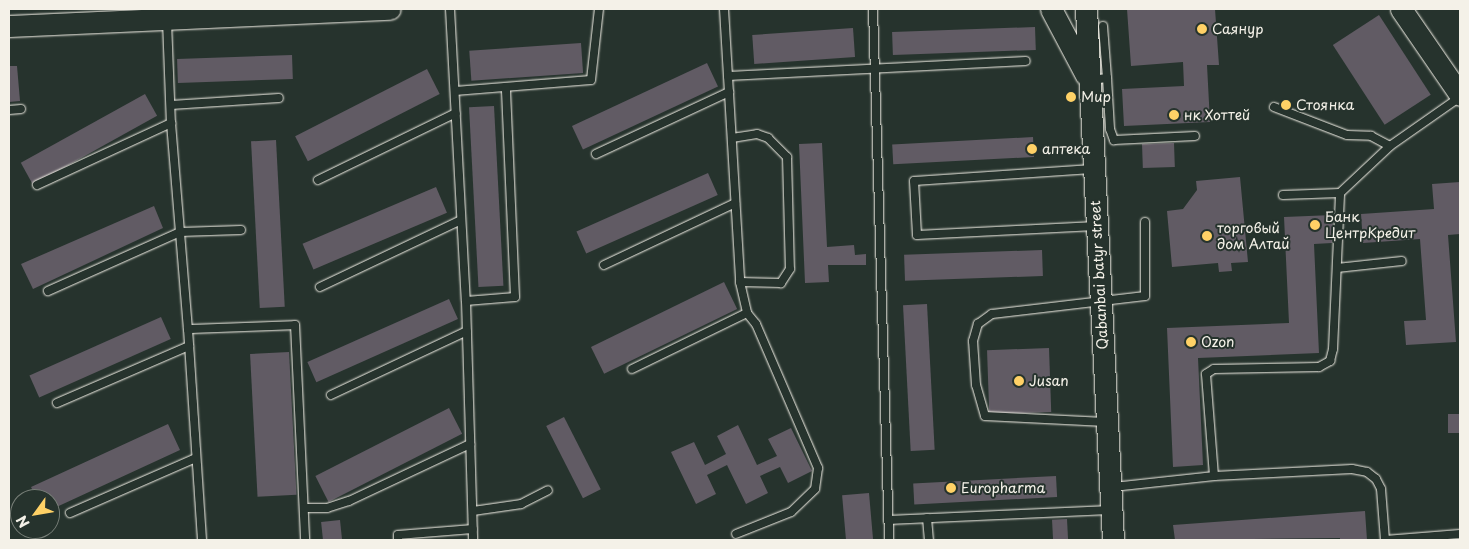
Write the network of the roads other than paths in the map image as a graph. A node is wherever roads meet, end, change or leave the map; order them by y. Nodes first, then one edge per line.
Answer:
1 (390, 9) edge
2 (450, 9) edge
3 (599, 9) edge
4 (724, 9) edge
5 (873, 9) edge
6 (1051, 9) edge
7 (1086, 9) edge
8 (1401, 9) edge
9 (167, 19) junction
10 (9, 26) edge
11 (1103, 26) dead end
12 (1026, 61) dead end
13 (875, 69) junction
14 (728, 76) junction
15 (1098, 79) junction
16 (506, 88) junction
17 (455, 91) junction
18 (729, 92) junction
19 (1460, 96) edge
20 (279, 98) dead end
21 (171, 105) junction
22 (1274, 107) dead end
23 (21, 109) dead end
24 (9, 110) edge
25 (456, 113) junction
26 (171, 123) junction
27 (1195, 136) dead end
28 (732, 138) junction
29 (1390, 146) junction
30 (596, 154) dead end
31 (1094, 169) junction
32 (318, 180) dead end
33 (37, 185) dead end
34 (1340, 193) junction
35 (1283, 196) dead end
36 (735, 203) junction
37 (462, 220) junction
38 (1145, 222) dead end
39 (1097, 226) junction
40 (241, 230) dead end
41 (180, 232) junction
42 (1402, 261) dead end
43 (604, 264) dead end
44 (1337, 268) junction
45 (740, 282) junction
46 (320, 287) dead end
47 (48, 291) dead end
48 (1101, 299) junction
49 (466, 301) junction
50 (747, 313) junction
51 (188, 329) junction
52 (467, 330) junction
53 (189, 346) junction
54 (632, 369) dead end
55 (331, 395) dead end
56 (57, 402) dead end
57 (1107, 422) junction
58 (470, 444) junction
59 (196, 458) junction
60 (1214, 476) junction
61 (1111, 487) junction
62 (548, 490) dead end
63 (304, 508) junction
64 (473, 510) junction
65 (1112, 510) junction
66 (70, 512) dead end
67 (927, 518) junction
68 (888, 520) junction
69 (473, 529) junction
70 (736, 534) dead end
71 (1460, 534) edge
72 (202, 540) edge
73 (305, 540) edge
74 (398, 540) edge
75 (473, 540) edge
76 (889, 540) edge
77 (928, 540) edge
78 (1113, 540) edge
79 (1385, 540) edge

1 - 9 main road
2 - 17 lane
3 - 16 lane
4 - 14 lane
5 - 13 lane
6 - 15 main road
7 - 15 main road, Qabanbai batyr street
8 - 19 main road
9 - 10 main road
9 - 21 lane
11 - 15 lane
12 - 13 lane
13 - 14 lane
13 - 68 lane
14 - 18 lane
15 - 27 lane
15 - 31 main road, Qabanbai batyr street
16 - 17 lane
16 - 49 lane
17 - 25 lane
18 - 28 lane
18 - 30 lane
19 - 29 lane
20 - 21 lane
21 - 26 lane
22 - 29 lane
23 - 24 lane
25 - 32 lane
25 - 37 lane
26 - 33 lane
26 - 41 lane
28 - 36 lane
28 - 45 lane
29 - 34 lane
31 - 39 main road, Qabanbai batyr street
31 - 39 lane
34 - 35 lane
34 - 44 lane
36 - 43 lane
36 - 45 lane
37 - 46 lane
37 - 49 lane
38 - 48 lane
39 - 48 main road, Qabanbai batyr street
40 - 41 lane
41 - 47 lane
41 - 51 lane
42 - 44 lane
44 - 60 lane
45 - 50 lane
48 - 57 main road, Qabanbai batyr street
48 - 57 lane
49 - 52 lane
50 - 54 lane
50 - 70 lane
51 - 53 lane
51 - 63 lane
52 - 55 lane
52 - 58 lane
53 - 56 lane
53 - 59 lane
57 - 61 main road, Qabanbai batyr street
58 - 63 lane
58 - 64 lane
59 - 66 lane
59 - 72 lane
60 - 61 lane
60 - 79 lane
61 - 65 main road, Qabanbai batyr street
62 - 64 lane
63 - 73 lane
64 - 69 lane
65 - 67 lane
65 - 78 main road, Qabanbai batyr street
67 - 68 lane
67 - 77 lane
68 - 76 lane
69 - 74 lane
69 - 75 lane
71 - 79 lane

